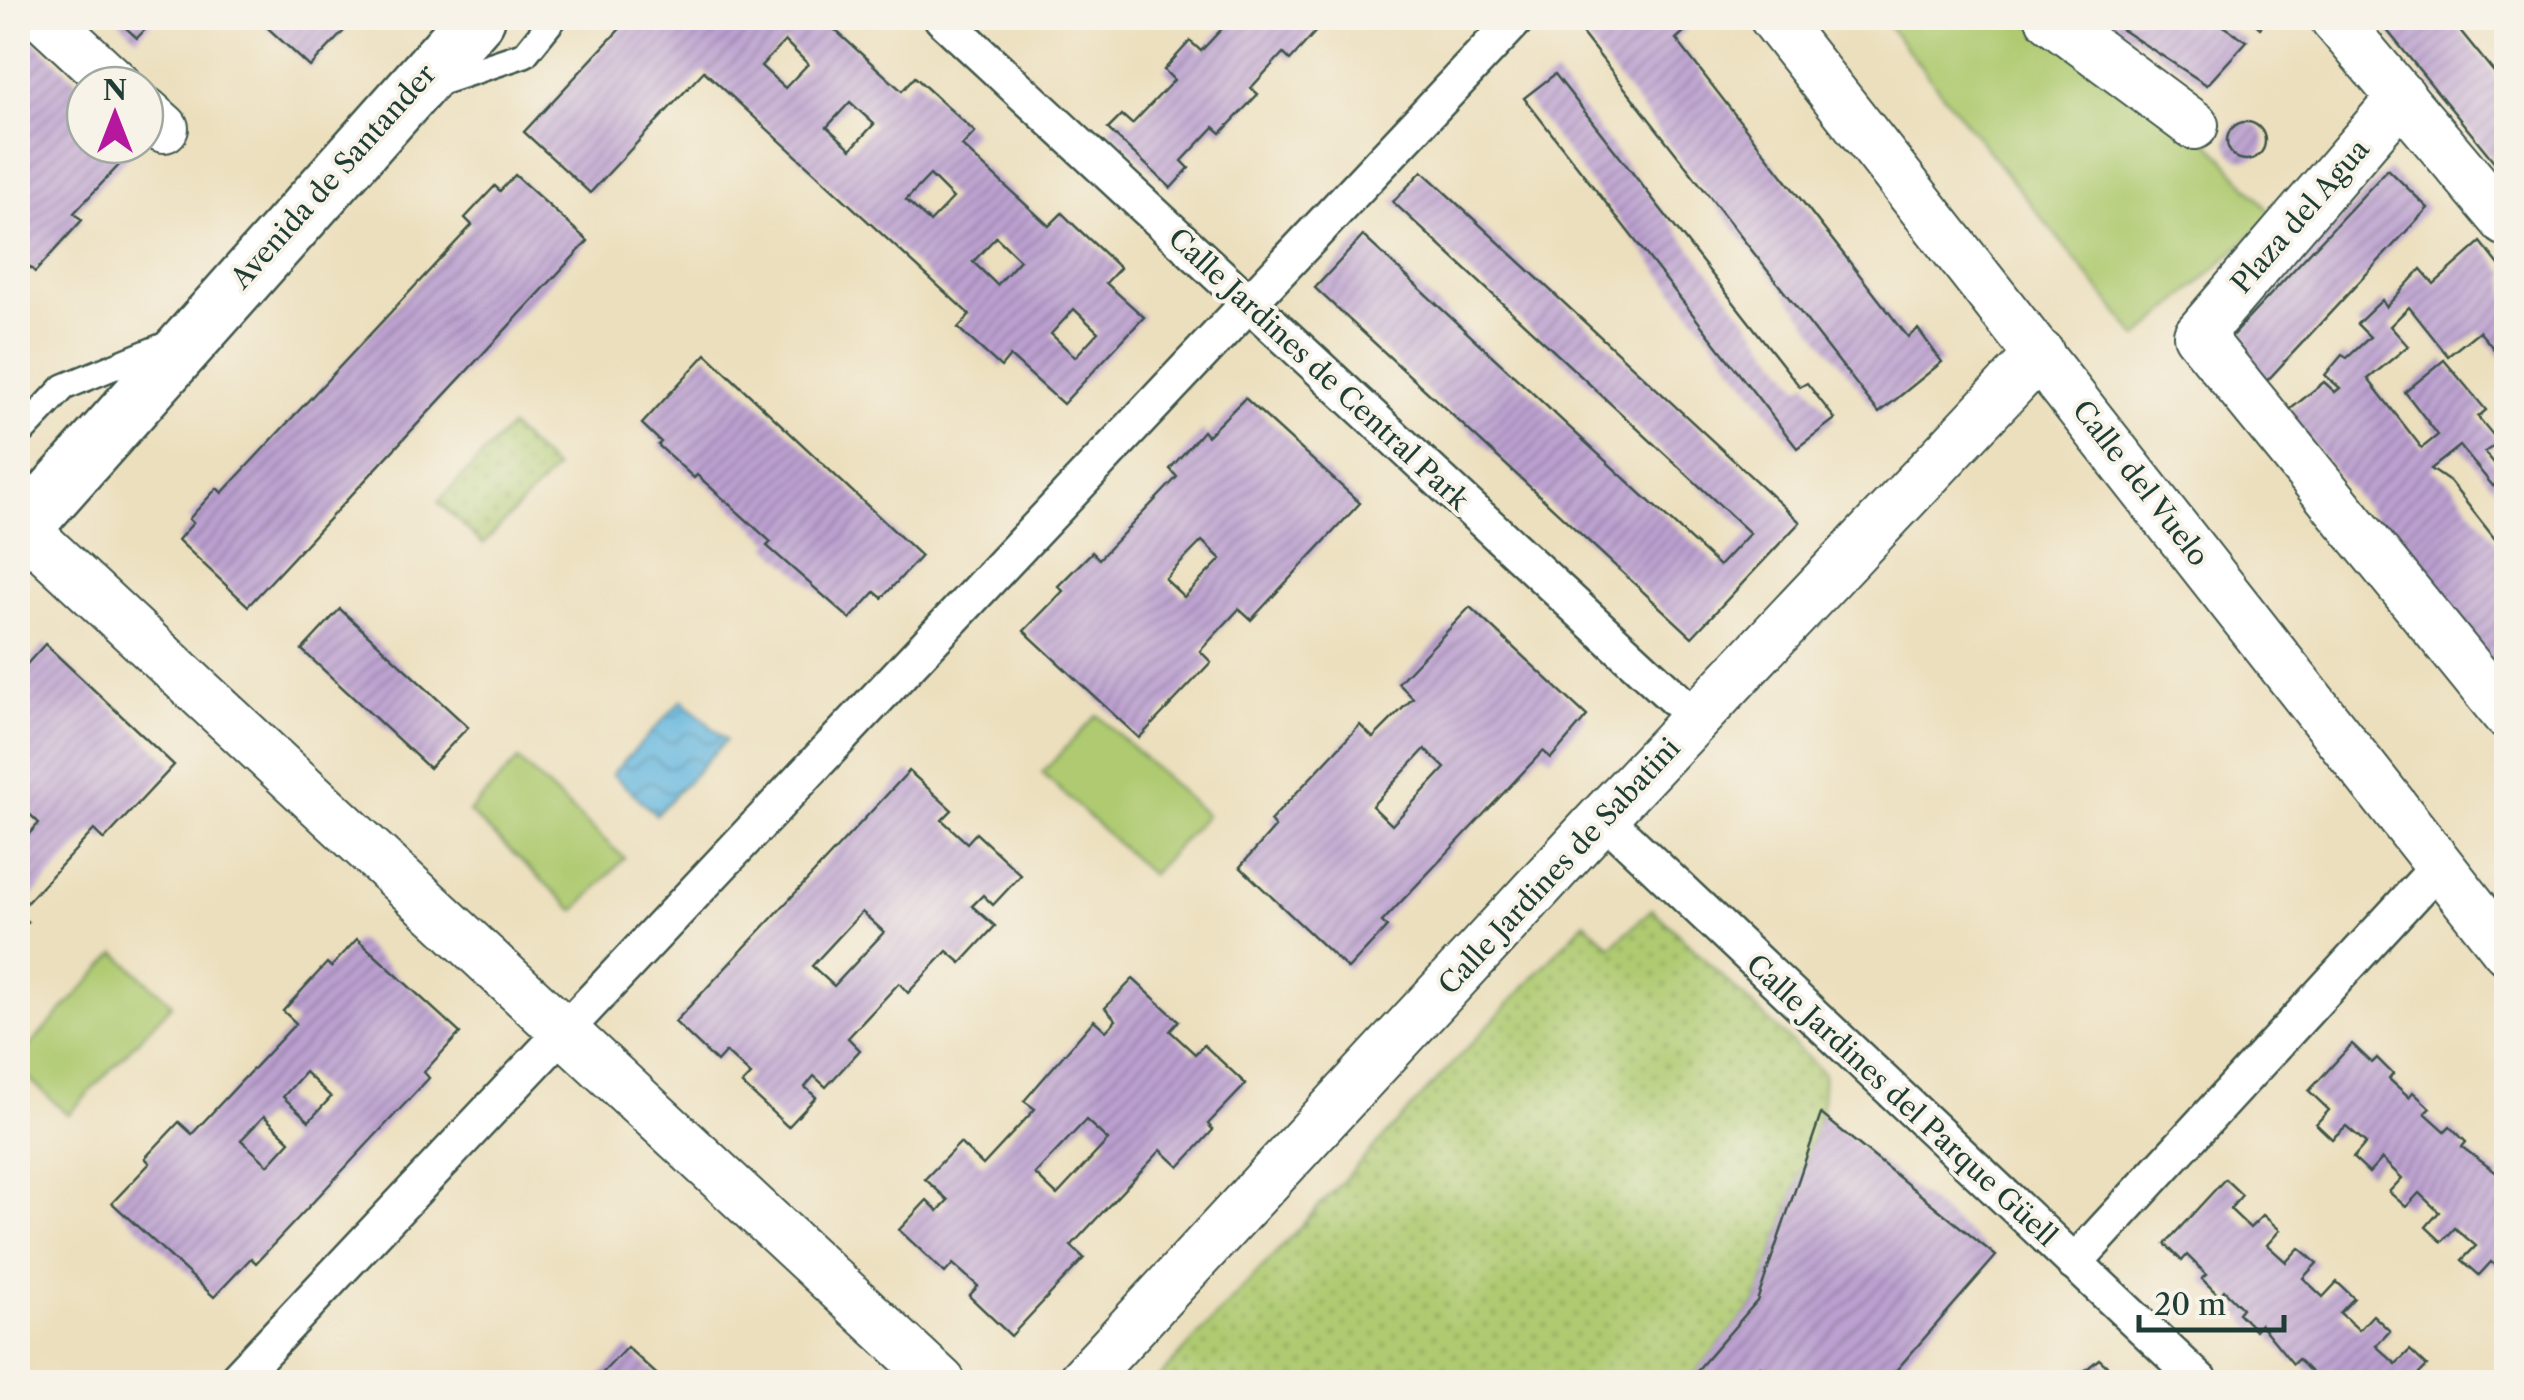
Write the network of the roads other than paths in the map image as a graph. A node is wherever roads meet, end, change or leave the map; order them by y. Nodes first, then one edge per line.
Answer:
1 (45, 18) edge
2 (477, 18) edge
3 (554, 18) edge
4 (942, 18) edge
5 (1517, 18) edge
6 (1774, 18) edge
7 (2050, 18) edge
8 (2334, 18) edge
9 (96, 65) edge
10 (408, 93) junction
11 (2402, 97) junction
12 (2194, 125) dead end
13 (2506, 222) edge
14 (1250, 304) junction
15 (189, 336) junction
16 (2040, 354) junction
17 (18, 436) edge
18 (20, 531) edge
19 (2500, 692) edge
20 (1697, 719) junction
21 (1603, 817) junction
22 (2440, 865) junction
23 (2506, 950) edge
24 (564, 1033) junction
25 (2074, 1262) junction
26 (234, 1382) edge
27 (941, 1382) edge
28 (1081, 1382) edge
29 (2200, 1382) edge

1 - 9 street
2 - 10 main road, Avenida de Santander
3 - 10 lane
4 - 14 street, Calle Jardines de Central Park
5 - 14 street
6 - 16 street, Calle del Vuelo
7 - 12 street
8 - 11 street
10 - 15 main road, Avenida de Santander
11 - 13 street
11 - 19 street, Plaza del Agua
14 - 20 street, Calle Jardines de Central Park
14 - 24 street
15 - 17 lane, Avenida de Santander
15 - 18 main road, Avenida de Santander
16 - 20 street, Calle Jardines de Sabatini
16 - 22 street, Calle del Vuelo
18 - 24 street
20 - 21 street, Calle Jardines de Sabatini
21 - 25 street, Calle Jardines del Parque Güell
21 - 28 street, Calle Jardines de Sabatini
22 - 23 street, Calle del Vuelo
22 - 25 street
24 - 26 street
24 - 27 street
25 - 29 street, Calle Jardines del Parque Güell

